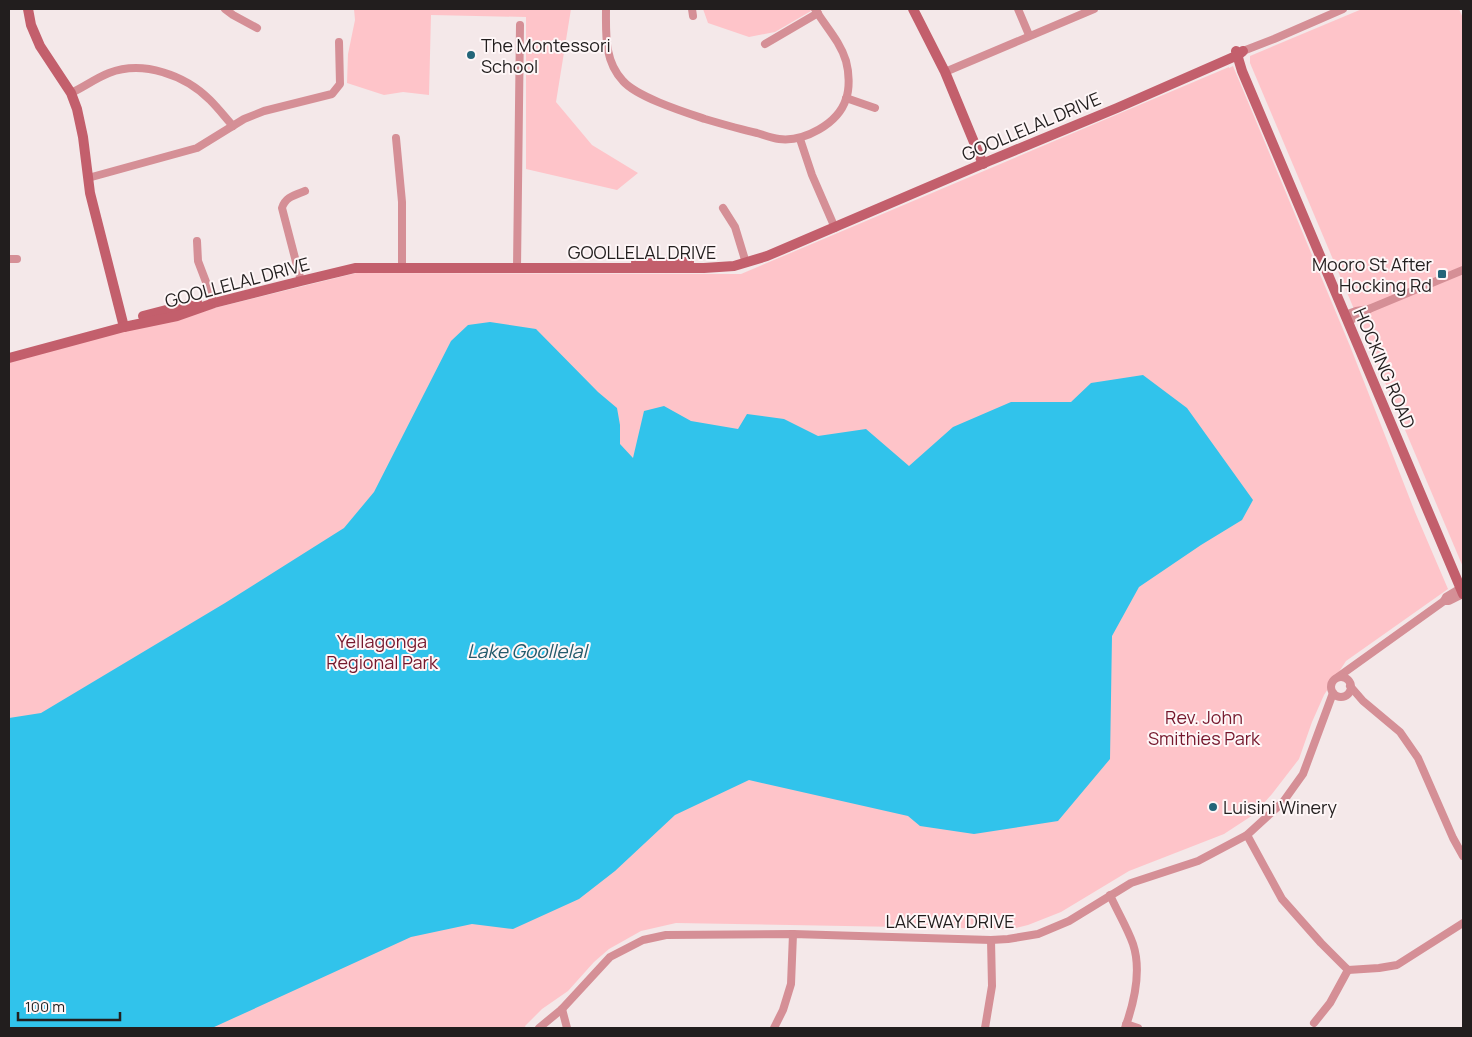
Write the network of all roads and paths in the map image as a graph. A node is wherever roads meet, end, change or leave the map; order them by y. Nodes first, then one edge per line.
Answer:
1 (28, 9) edge
2 (32, 9) edge
3 (224, 9) edge
4 (606, 9) edge
5 (913, 9) edge
6 (919, 9) edge
7 (1018, 9) edge
8 (1094, 9) edge
9 (1343, 9) edge
10 (816, 11) edge
11 (520, 25) dead end
12 (257, 28) dead end
13 (1029, 35) junction
14 (339, 42) dead end
15 (765, 44) dead end
16 (1236, 54) junction
17 (947, 71) junction
18 (73, 92) junction
19 (846, 98) junction
20 (874, 108) dead end
21 (233, 126) junction
22 (396, 138) dead end
23 (800, 139) junction
24 (985, 160) junction
25 (90, 178) junction
26 (304, 191) dead end
27 (723, 208) dead end
28 (833, 225) junction
29 (197, 241) dead end
30 (745, 261) junction
31 (402, 265) junction
32 (517, 265) junction
33 (1463, 270) edge
34 (300, 277) junction
35 (214, 301) junction
36 (1347, 318) junction
37 (126, 324) junction
38 (9, 352) edge
39 (9, 358) edge
40 (1462, 592) edge
41 (1358, 663) junction
42 (1338, 677) junction
43 (1350, 684) junction
44 (1339, 695) junction
45 (1363, 701) junction
46 (1247, 835) junction
47 (1463, 856) edge
48 (1110, 895) junction
49 (1463, 923) edge
50 (793, 934) junction
51 (991, 940) junction
52 (1348, 970) junction
53 (562, 1010) junction
54 (1314, 1023) dead end
55 (1125, 1026) edge
56 (539, 1028) edge
57 (567, 1028) edge
58 (774, 1028) edge
59 (985, 1028) edge
60 (1138, 1028) edge

1 - 18 street
2 - 18 street
3 - 12 street
4 - 23 street
5 - 17 street
6 - 17 street
7 - 13 street
8 - 13 street
9 - 16 street, GOOLLELAL DRIVE
10 - 15 street
10 - 19 street
11 - 32 street
13 - 17 street
14 - 21 street
16 - 24 street, GOOLLELAL DRIVE
16 - 36 street, HOCKING ROAD
17 - 24 street
18 - 21 street
18 - 25 street
19 - 20 street
19 - 23 street
21 - 25 street
22 - 31 street
23 - 28 street
24 - 28 street, GOOLLELAL DRIVE
25 - 37 street
26 - 34 street
27 - 30 street
28 - 30 street, GOOLLELAL DRIVE
29 - 35 street
30 - 32 street, GOOLLELAL DRIVE
31 - 32 street, GOOLLELAL DRIVE
31 - 34 street, GOOLLELAL DRIVE
33 - 36 street
34 - 35 street, GOOLLELAL DRIVE
35 - 37 street, GOOLLELAL DRIVE
36 - 40 street, HOCKING ROAD
37 - 38 street, GOOLLELAL DRIVE
37 - 39 street, GOOLLELAL DRIVE
40 - 41 street
41 - 42 street
41 - 43 street
42 - 43 street
42 - 44 street
43 - 44 street
43 - 45 street
44 - 45 street
44 - 46 street, LAKEWAY DRIVE
45 - 47 street
46 - 48 street, LAKEWAY DRIVE
46 - 52 street
48 - 51 street, LAKEWAY DRIVE
48 - 55 street
49 - 52 street
50 - 51 street, LAKEWAY DRIVE
50 - 53 street, LAKEWAY DRIVE
50 - 58 street
51 - 59 street
52 - 54 street
53 - 56 street, LAKEWAY DRIVE
53 - 57 street
55 - 60 street

